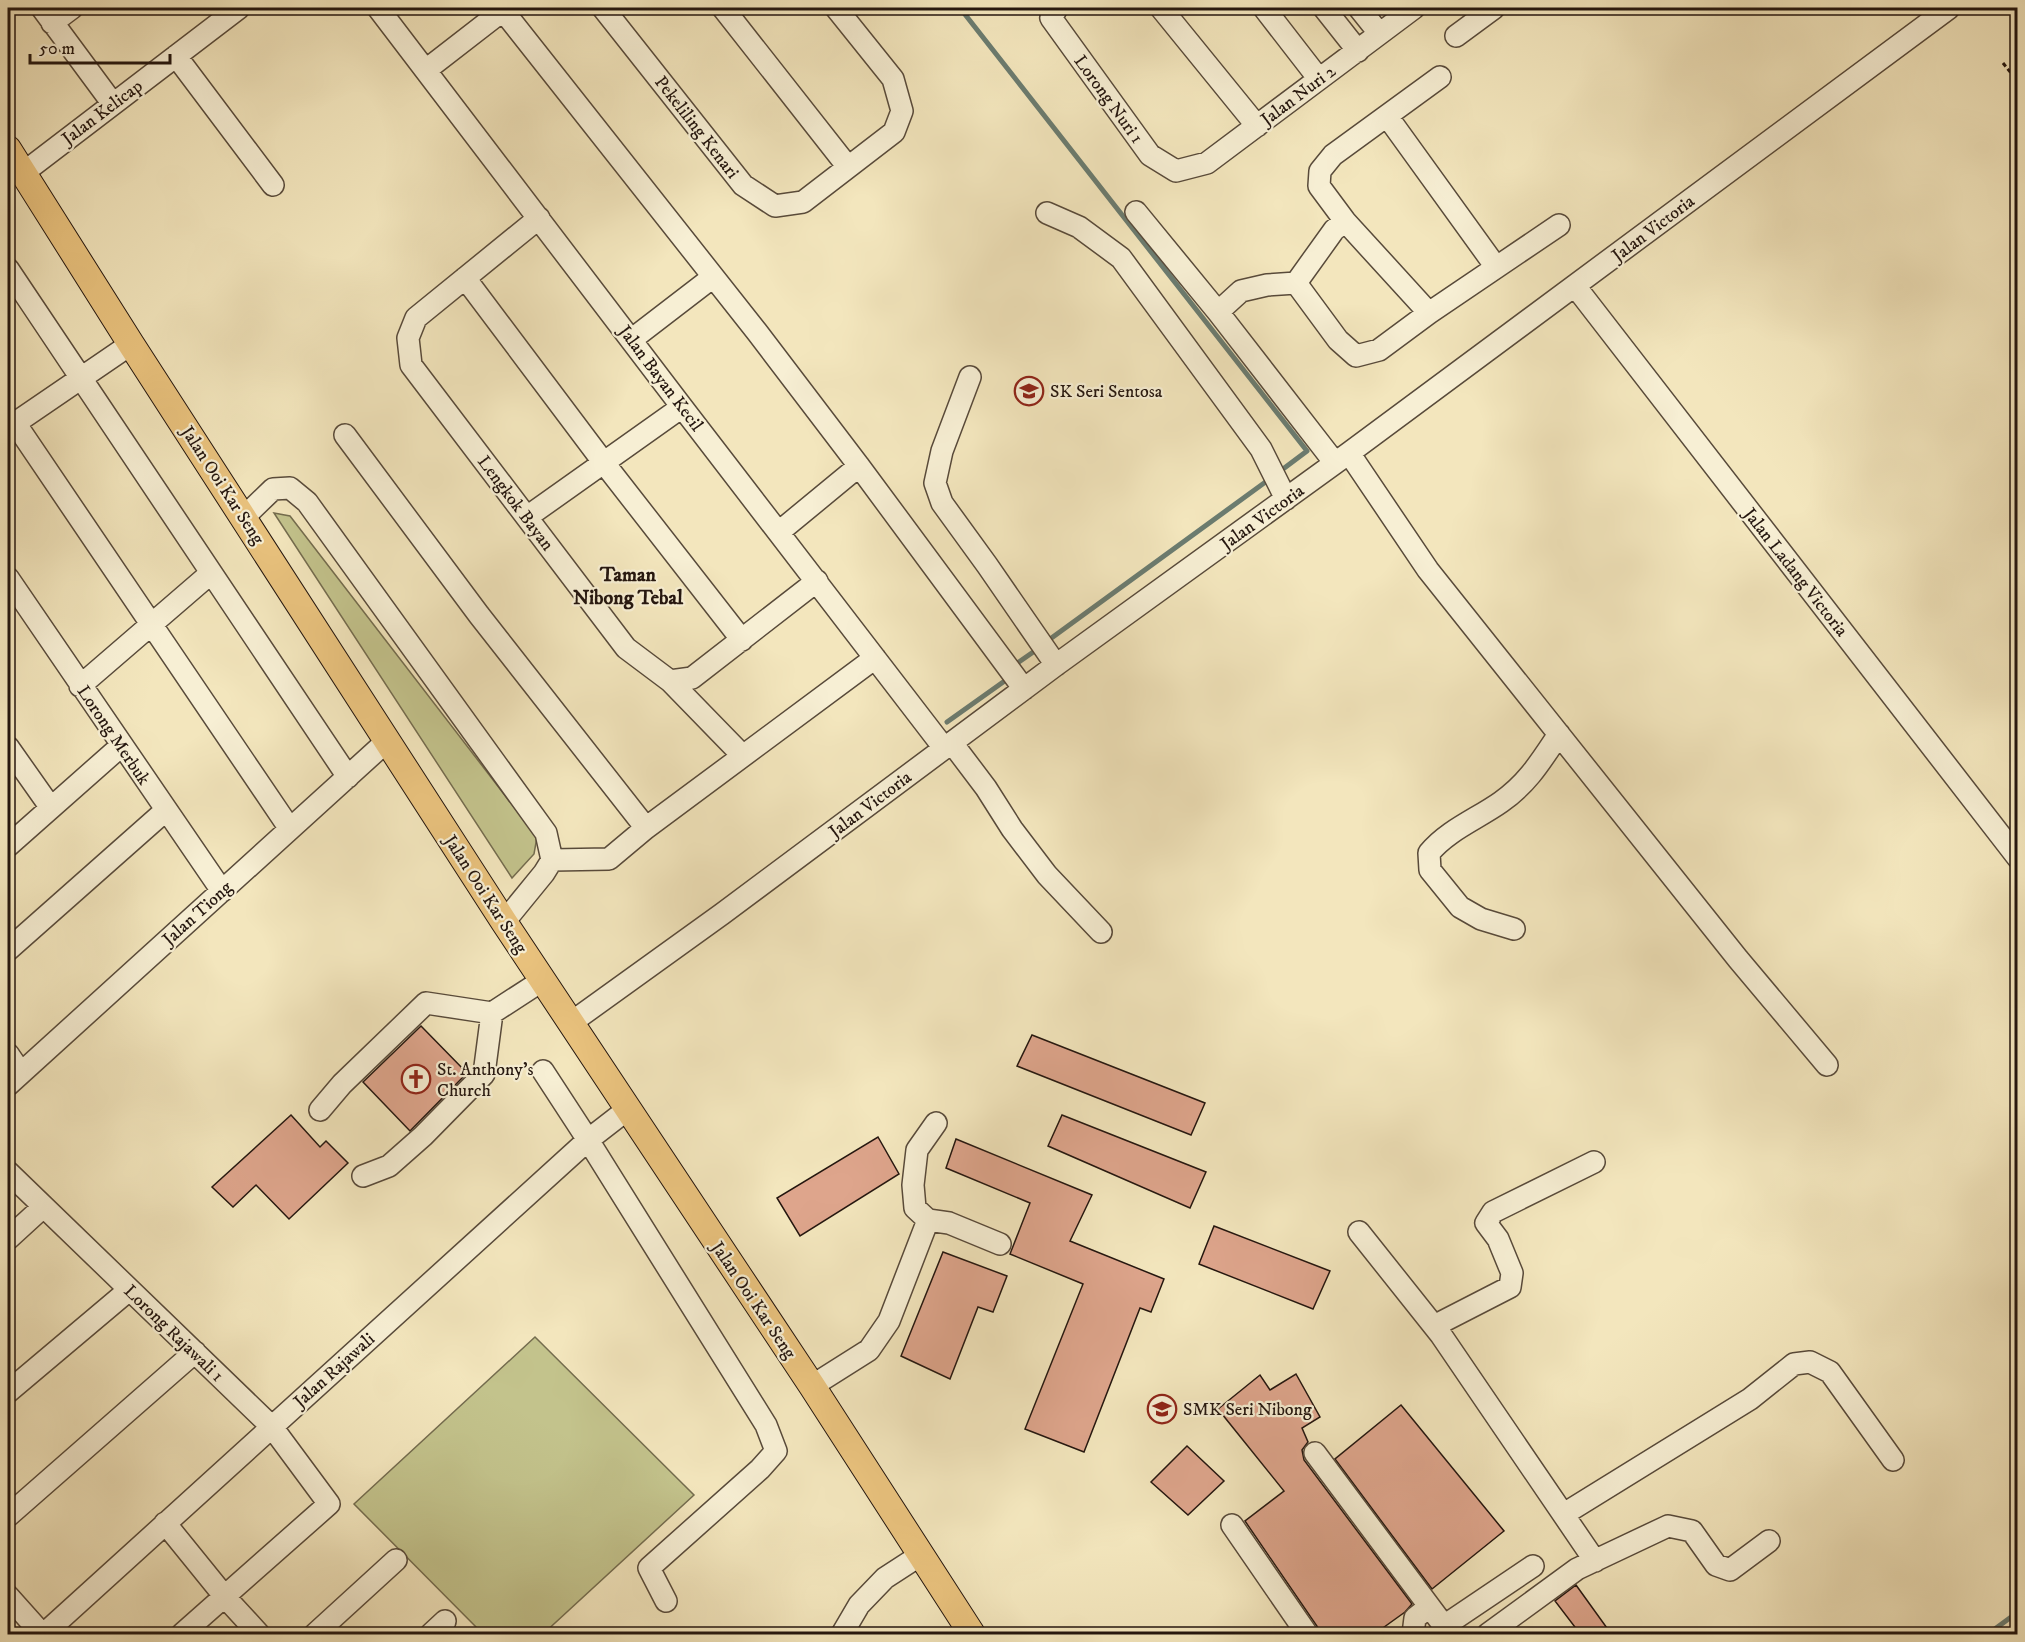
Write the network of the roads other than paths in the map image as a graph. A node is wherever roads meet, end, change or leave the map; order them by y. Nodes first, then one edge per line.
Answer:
1 (72, 8) edge
2 (239, 8) edge
3 (378, 8) edge
4 (504, 8) edge
5 (603, 8) edge
6 (723, 8) edge
7 (836, 8) edge
8 (1161, 8) edge
9 (1264, 8) edge
10 (1324, 8) edge
11 (1359, 8) edge
12 (1414, 8) edge
13 (1494, 8) edge
14 (1949, 8) edge
15 (1054, 13) edge
16 (47, 15) edge
17 (1379, 33) junction
18 (1456, 36) dead end
19 (1358, 51) junction
20 (176, 56) junction
21 (426, 70) junction
22 (1440, 77) dead end
23 (1319, 79) junction
24 (113, 104) junction
25 (1387, 116) junction
26 (1257, 126) junction
27 (8, 149) edge
28 (848, 167) junction
29 (1176, 171) joint
30 (23, 173) junction
31 (273, 185) dead end
32 (1136, 212) dead end
33 (1047, 213) dead end
34 (539, 218) junction
35 (1345, 220) junction
36 (1559, 225) dead end
37 (1496, 267) junction
38 (8, 268) edge
39 (713, 277) junction
40 (465, 278) junction
41 (1296, 283) junction
42 (1575, 286) junction
43 (1218, 312) junction
44 (1429, 313) junction
45 (631, 340) junction
46 (131, 344) junction
47 (970, 377) dead end
48 (80, 378) junction
49 (682, 407) junction
50 (11, 426) edge
51 (345, 435) dead end
52 (1342, 458) junction
53 (604, 463) junction
54 (859, 466) junction
55 (1278, 484) junction
56 (244, 517) junction
57 (527, 517) junction
58 (779, 532) junction
59 (211, 573) junction
60 (817, 581) junction
61 (9, 584) edge
62 (152, 624) junction
63 (742, 640) junction
64 (1047, 652) junction
65 (875, 658) junction
66 (670, 681) junction
67 (80, 686) junction
68 (1024, 689) junction
69 (1559, 735) junction
70 (387, 741) junction
71 (121, 746) junction
72 (948, 746) junction
73 (8, 747) edge
74 (743, 756) junction
75 (348, 777) junction
76 (51, 808) junction
77 (165, 811) junction
78 (646, 828) junction
79 (290, 829) junction
80 (8, 846) edge
81 (2018, 858) edge
82 (552, 860) junction
83 (222, 891) junction
84 (504, 922) junction
85 (1514, 929) dead end
86 (1101, 932) dead end
87 (8, 950) edge
88 (543, 980) junction
89 (492, 1013) junction
90 (572, 1022) junction
91 (8, 1054) edge
92 (1827, 1065) dead end
93 (543, 1071) dead end
94 (14, 1079) edge
95 (628, 1109) junction
96 (320, 1110) dead end
97 (936, 1123) dead end
98 (588, 1140) junction
99 (1593, 1162) dead end
100 (8, 1172) edge
101 (363, 1176) dead end
102 (44, 1207) junction
103 (928, 1220) junction
104 (1359, 1232) dead end
105 (8, 1239) edge
106 (1000, 1244) dead end
107 (129, 1290) junction
108 (1434, 1326) junction
109 (195, 1353) junction
110 (812, 1386) junction
111 (8, 1392) edge
112 (272, 1427) junction
113 (1315, 1453) dead end
114 (1893, 1460) dead end
115 (1564, 1514) junction
116 (8, 1516) edge
117 (165, 1523) junction
118 (1232, 1525) dead end
119 (1769, 1541) dead end
120 (922, 1554) junction
121 (396, 1560) dead end
122 (1595, 1561) junction
123 (1533, 1566) dead end
124 (8, 1596) edge
125 (225, 1597) junction
126 (666, 1601) dead end
127 (1429, 1607) junction
128 (1447, 1630) edge
129 (43, 1635) edge
130 (182, 1635) edge
131 (259, 1635) edge
132 (315, 1635) edge
133 (842, 1635) edge
134 (972, 1635) edge
135 (1307, 1635) edge
136 (1413, 1635) edge
137 (1488, 1635) edge

1 - 16 street
2 - 20 street, Jalan Kelicap
3 - 21 street, Jalan Bayan Kecil
4 - 21 street
4 - 39 street
5 - 28 street, Pekeliling Kenari
6 - 28 street
7 - 28 street, Pekeliling Kenari
8 - 26 street
9 - 23 street
10 - 19 street
11 - 17 street
12 - 17 street, Jalan Nuri 2
13 - 18 street
14 - 42 street, Jalan Victoria
15 - 29 street, Lorong Nuri 1
16 - 24 street
17 - 19 street, Jalan Nuri 2
19 - 23 street, Jalan Nuri 2
20 - 24 street, Jalan Kelicap
20 - 31 street
21 - 34 street, Jalan Bayan Kecil
22 - 25 street
23 - 26 street, Jalan Nuri 2
24 - 30 street, Jalan Kelicap
25 - 35 street
25 - 37 street
26 - 29 street, Jalan Nuri 2
27 - 30 main road, Jalan Ooi Kar Seng
30 - 46 main road, Jalan Ooi Kar Seng
32 - 43 street
33 - 55 street
34 - 40 street, Lengkok Bayan
34 - 45 street, Jalan Bayan Kecil
35 - 41 street
35 - 44 street
36 - 37 street
37 - 44 street
38 - 48 street
39 - 45 street
39 - 54 street
40 - 53 street
40 - 57 street, Lengkok Bayan
41 - 43 street
41 - 44 street
42 - 52 street, Jalan Victoria
42 - 81 street, Jalan Ladang Victoria
43 - 52 street
45 - 49 street, Jalan Bayan Kecil
46 - 48 street
46 - 56 main road, Jalan Ooi Kar Seng
47 - 64 street
48 - 50 street
48 - 59 street
49 - 53 street
49 - 58 street, Jalan Bayan Kecil
50 - 62 street
51 - 78 street
52 - 55 street, Jalan Victoria
52 - 69 street
53 - 57 street
53 - 63 street
54 - 58 street
54 - 68 street
55 - 64 street, Jalan Victoria
56 - 70 main road, Jalan Ooi Kar Seng
56 - 82 street
57 - 66 street, Lengkok Bayan
58 - 60 street, Jalan Bayan Kecil
59 - 62 street
59 - 75 street
60 - 63 street
60 - 65 street, Jalan Bayan Kecil
61 - 67 street, Lorong Merbuk
62 - 67 street
62 - 79 street
63 - 66 street
64 - 68 street, Jalan Victoria
65 - 72 street, Jalan Bayan Kecil
65 - 74 street
66 - 74 street, Lengkok Bayan
67 - 71 street, Lorong Merbuk
68 - 72 street, Jalan Victoria
69 - 85 street
69 - 92 street
70 - 75 street, Jalan Tiong
70 - 84 main road, Jalan Ooi Kar Seng
71 - 76 street
71 - 77 street, Lorong Merbuk
72 - 86 street, Jalan Bayan Kecil
72 - 90 street, Jalan Victoria
73 - 76 street
74 - 78 street
75 - 79 street, Jalan Tiong
76 - 80 street
77 - 83 street, Lorong Merbuk
77 - 87 street
78 - 82 street
79 - 83 street, Jalan Tiong
82 - 84 street
83 - 94 street, Jalan Tiong
84 - 88 main road, Jalan Ooi Kar Seng
88 - 89 street
88 - 90 main road, Jalan Ooi Kar Seng
89 - 96 street
89 - 101 street
90 - 95 main road, Jalan Ooi Kar Seng
91 - 94 street
93 - 98 street
95 - 98 street, Jalan Rajawali
95 - 110 main road, Jalan Ooi Kar Seng
97 - 103 street
98 - 112 street, Jalan Rajawali
98 - 126 street
99 - 108 street
100 - 102 street, Lorong Rajawali 1
102 - 105 street
102 - 107 street, Lorong Rajawali 1
103 - 106 street
103 - 110 street
104 - 108 street
107 - 109 street, Lorong Rajawali 1
107 - 111 street
108 - 115 street
109 - 112 street, Lorong Rajawali 1
109 - 116 street
110 - 120 main road, Jalan Ooi Kar Seng
112 - 117 street, Jalan Rajawali
112 - 125 street, Lorong Rajawali 1
113 - 127 street
114 - 115 street
115 - 122 street
117 - 125 street
117 - 129 street, Jalan Rajawali
118 - 135 street
119 - 122 street
120 - 133 street
120 - 134 main road, Jalan Ooi Kar Seng
121 - 132 street
122 - 137 street
123 - 128 street
124 - 129 street
125 - 130 street
125 - 131 street
127 - 128 street
127 - 136 street

